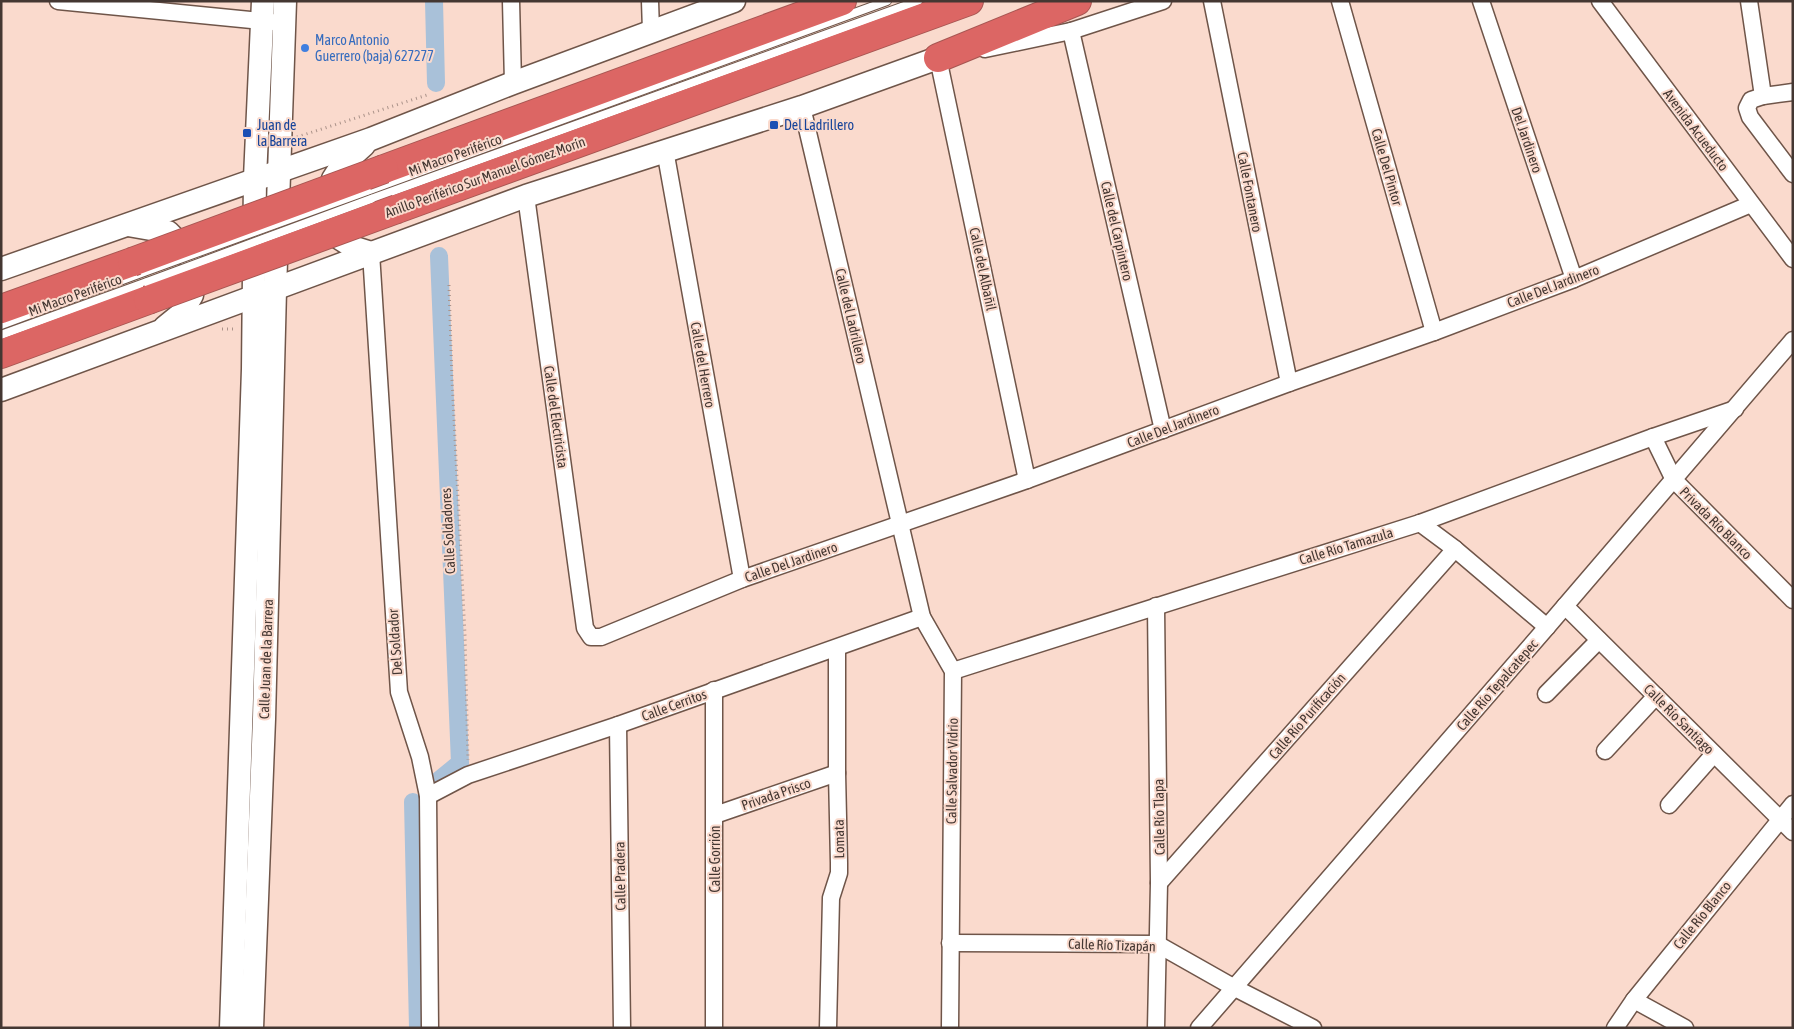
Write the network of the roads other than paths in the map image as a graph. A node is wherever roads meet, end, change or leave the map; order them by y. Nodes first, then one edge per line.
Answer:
1 (58, 1) edge
2 (511, 1) edge
3 (650, 1) edge
4 (734, 1) edge
5 (842, 1) edge
6 (888, 1) edge
7 (918, 1) edge
8 (969, 1) edge
9 (1077, 1) edge
10 (1163, 1) edge
11 (1212, 1) edge
12 (1340, 1) edge
13 (1481, 1) edge
14 (1600, 1) edge
15 (1749, 1) edge
16 (262, 11) edge
17 (285, 12) edge
18 (651, 31) junction
19 (1070, 31) junction
20 (938, 58) junction
21 (513, 83) junction
22 (1793, 92) edge
23 (1763, 96) junction
24 (802, 107) junction
25 (371, 139) junction
26 (665, 150) junction
27 (279, 170) junction
28 (1793, 174) edge
29 (255, 178) junction
30 (526, 196) junction
31 (1751, 204) junction
32 (126, 225) junction
33 (371, 253) junction
34 (1793, 260) edge
35 (1, 268) edge
36 (143, 279) junction
37 (1574, 279) junction
38 (275, 290) junction
39 (254, 297) junction
40 (1, 309) edge
41 (1, 325) edge
42 (163, 330) junction
43 (1434, 332) junction
44 (1, 335) edge
45 (1793, 340) edge
46 (1, 354) edge
47 (1289, 383) junction
48 (1, 390) edge
49 (1735, 409) junction
50 (1164, 430) junction
51 (1653, 437) junction
52 (1028, 480) junction
53 (1674, 480) junction
54 (1420, 523) junction
55 (900, 524) junction
56 (1455, 549) junction
57 (742, 579) junction
58 (1793, 600) edge
59 (1156, 606) junction
60 (1565, 606) junction
61 (922, 617) junction
62 (1547, 627) junction
63 (591, 637) joint
64 (1599, 640) junction
65 (837, 648) junction
66 (953, 671) junction
67 (714, 690) junction
68 (1546, 694) dead end
69 (1656, 696) junction
70 (242, 718) junction
71 (264, 719) junction
72 (618, 725) junction
73 (1605, 751) dead end
74 (1714, 754) junction
75 (837, 773) junction
76 (428, 796) junction
77 (1793, 804) edge
78 (1669, 805) dead end
79 (715, 814) junction
80 (1780, 819) junction
81 (1793, 832) edge
82 (237, 844) junction
83 (259, 845) junction
84 (1160, 883) junction
85 (950, 943) junction
86 (1158, 944) junction
87 (244, 971) junction
88 (1233, 987) junction
89 (1634, 1000) junction
90 (231, 1028) edge
91 (252, 1028) edge
92 (430, 1028) edge
93 (622, 1028) edge
94 (714, 1028) edge
95 (828, 1028) edge
96 (950, 1028) edge
97 (1156, 1028) edge
98 (1199, 1028) edge
99 (1313, 1028) edge
100 (1615, 1028) edge
101 (1685, 1028) edge

1 - 16 street
2 - 21 street
3 - 18 street
4 - 18 main road
5 - 36 highway, Anillo Periférico Sur Manuel Gómez Morín, bridge
6 - 36 lane, Mi Macro Periférico, bridge
7 - 36 lane, Mi Macro Periférico, bridge
8 - 36 highway, Anillo Periférico Sur Manuel Gómez Morín, bridge
9 - 20 highway
10 - 19 street
11 - 47 street, Calle Fontanero
12 - 43 street, Calle Del Pintor
13 - 37 street, Del Jardinero
14 - 31 street, Avenida Acueducto
15 - 23 street
16 - 17 street
16 - 29 main road, Calle Juan de la Barrera
17 - 27 main road, Calle Juan de la Barrera
18 - 21 main road
19 - 20 street
19 - 50 street, Calle del Carpintero
20 - 24 main road
20 - 52 street, Calle del Albañil
21 - 25 main road
22 - 23 street
23 - 28 street
24 - 26 main road
24 - 55 street, Calle del Ladrillero
25 - 27 main road
25 - 33 main road
26 - 30 main road
26 - 57 street, Calle del Herrero
27 - 29 main road
27 - 38 main road, Calle Juan de la Barrera
29 - 32 main road
29 - 39 main road, Calle Juan de la Barrera
30 - 33 main road
30 - 63 street, Calle del Electricista
31 - 34 street, Avenida Acueducto
31 - 37 street, Calle Del Jardinero
32 - 35 main road
32 - 42 main road
33 - 38 main road
33 - 76 street, Del Soldador
36 - 40 highway, Anillo Periférico Sur Manuel Gómez Morín
36 - 41 lane, Mi Macro Periférico
36 - 44 lane, Mi Macro Periférico
36 - 46 highway, Anillo Periférico Sur Manuel Gómez Morín
37 - 43 street, Calle Del Jardinero
38 - 39 main road
38 - 71 main road, Calle Juan de la Barrera
39 - 42 main road
39 - 70 main road, Calle Juan de la Barrera
42 - 48 main road
43 - 47 street, Calle Del Jardinero
45 - 49 street, Calle Río Tepalcatepec
47 - 50 street, Calle Del Jardinero
49 - 51 street, Calle Río Tamazula
49 - 53 street, Calle Río Tepalcatepec
50 - 52 street, Calle Del Jardinero
51 - 53 street, Privada Río Blanco
51 - 54 street, Calle Río Tamazula
52 - 55 street, Calle Del Jardinero
53 - 58 street, Privada Río Blanco
53 - 60 street, Calle Río Tepalcatepec
54 - 56 street
54 - 59 street, Calle Río Tamazula
55 - 57 street, Calle Del Jardinero
55 - 61 street
56 - 62 street
56 - 84 street, Calle Río Purificación
57 - 63 street, Calle Del Jardinero
59 - 66 street, Calle Río Tamazula
59 - 84 street, Calle Río Tlapa
60 - 62 street, Calle Río Tepalcatepec
60 - 64 street, Calle Río Santiago
61 - 65 street, Calle Cerritos
61 - 66 street
62 - 88 street, Calle Río Tepalcatepec
64 - 68 street
64 - 69 street, Calle Río Santiago
65 - 67 street, Calle Cerritos
65 - 75 street, Lomata
66 - 85 street, Calle Salvador Vidrio
67 - 72 street, Calle Cerritos
67 - 79 street, Calle Gorrión
69 - 73 street
69 - 74 street, Calle Río Santiago
70 - 71 main road
70 - 82 main road, Calle Juan de la Barrera
71 - 83 main road, Calle Juan de la Barrera
72 - 76 street, Calle Cerritos
72 - 93 street, Calle Pradera
74 - 78 street
74 - 80 street, Calle Río Santiago
75 - 79 street, Privada Prisco
75 - 95 street, Lomata
76 - 92 street, Del Soldador
77 - 80 street, Calle Río Blanco
79 - 94 street, Calle Gorrión
80 - 81 street, Calle Río Santiago
80 - 89 street, Calle Río Blanco
82 - 83 main road
82 - 87 main road, Calle Juan de la Barrera
83 - 87 main road, Calle Juan de la Barrera
84 - 86 street, Calle Río Tlapa
85 - 86 street, Calle Río Tizapán
85 - 96 street, Calle Salvador Vidrio
86 - 88 street, Calle Río Tizapán
86 - 97 street, Calle Río Tlapa
87 - 90 main road, Calle Juan de la Barrera
87 - 91 main road, Calle Juan de la Barrera
88 - 98 street, Calle Río Tepalcatepec
88 - 99 street, Calle Río Tizapán
89 - 100 street, Calle Río Blanco
89 - 101 street

